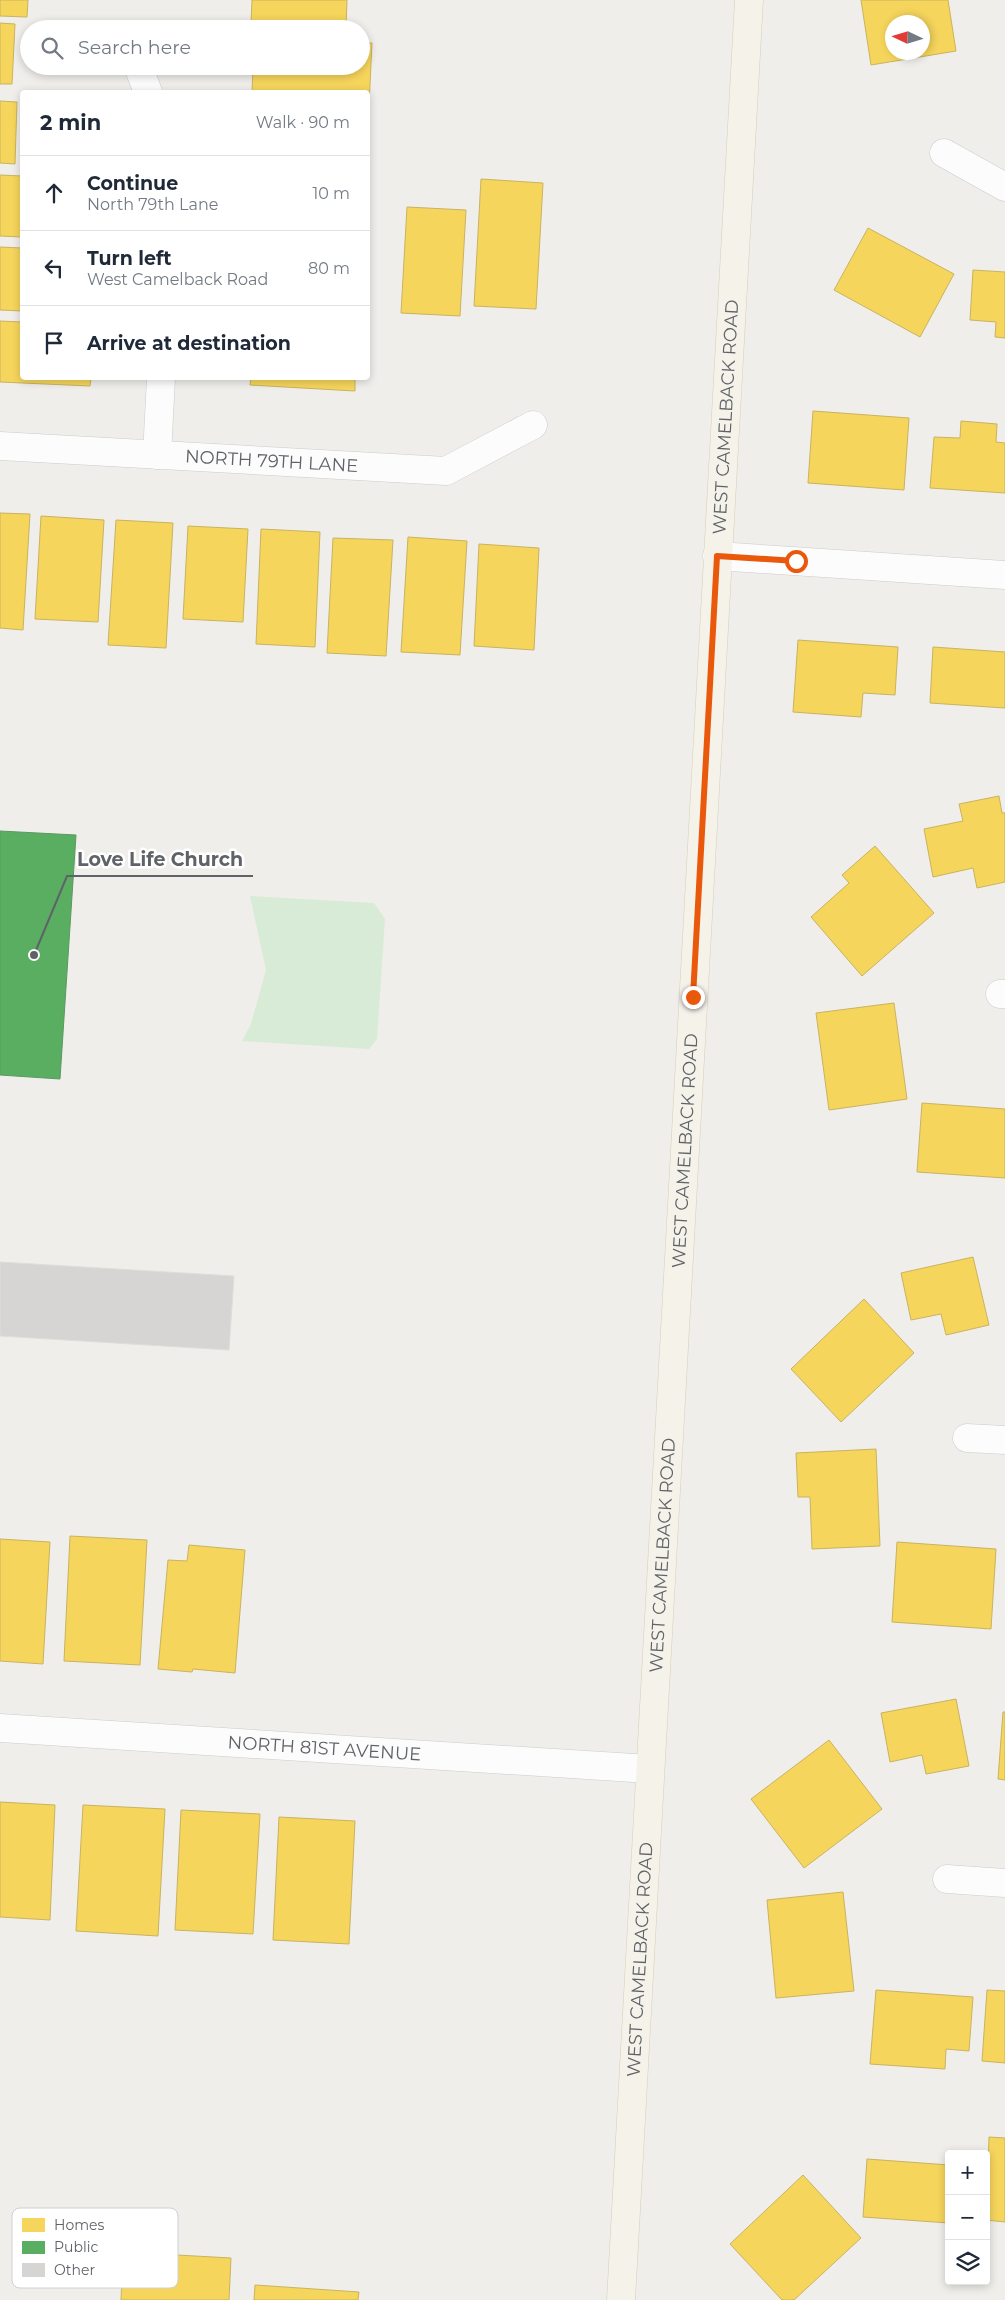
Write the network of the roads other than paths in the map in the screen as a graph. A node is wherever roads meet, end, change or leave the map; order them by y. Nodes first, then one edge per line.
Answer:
1 (749, 0) edge
2 (141, 75) edge
3 (147, 90) edge
4 (944, 153) dead end
5 (1005, 186) edge
6 (161, 380) edge
7 (533, 425) dead end
8 (0, 446) edge
9 (157, 455) junction
10 (717, 556) junction
11 (1005, 576) edge
12 (967, 1438) dead end
13 (1005, 1440) edge
14 (0, 1728) edge
15 (650, 1768) junction
16 (947, 1879) dead end
17 (1005, 1883) edge
18 (621, 2300) edge

1 - 10 main road, WEST CAMELBACK ROAD
2 - 3 street
4 - 5 street
6 - 9 street
7 - 9 street, NORTH 79TH LANE
8 - 9 street, NORTH 79TH LANE
10 - 11 street
10 - 15 main road, WEST CAMELBACK ROAD
12 - 13 street
14 - 15 street, NORTH 81ST AVENUE
15 - 18 main road, WEST CAMELBACK ROAD
16 - 17 street

